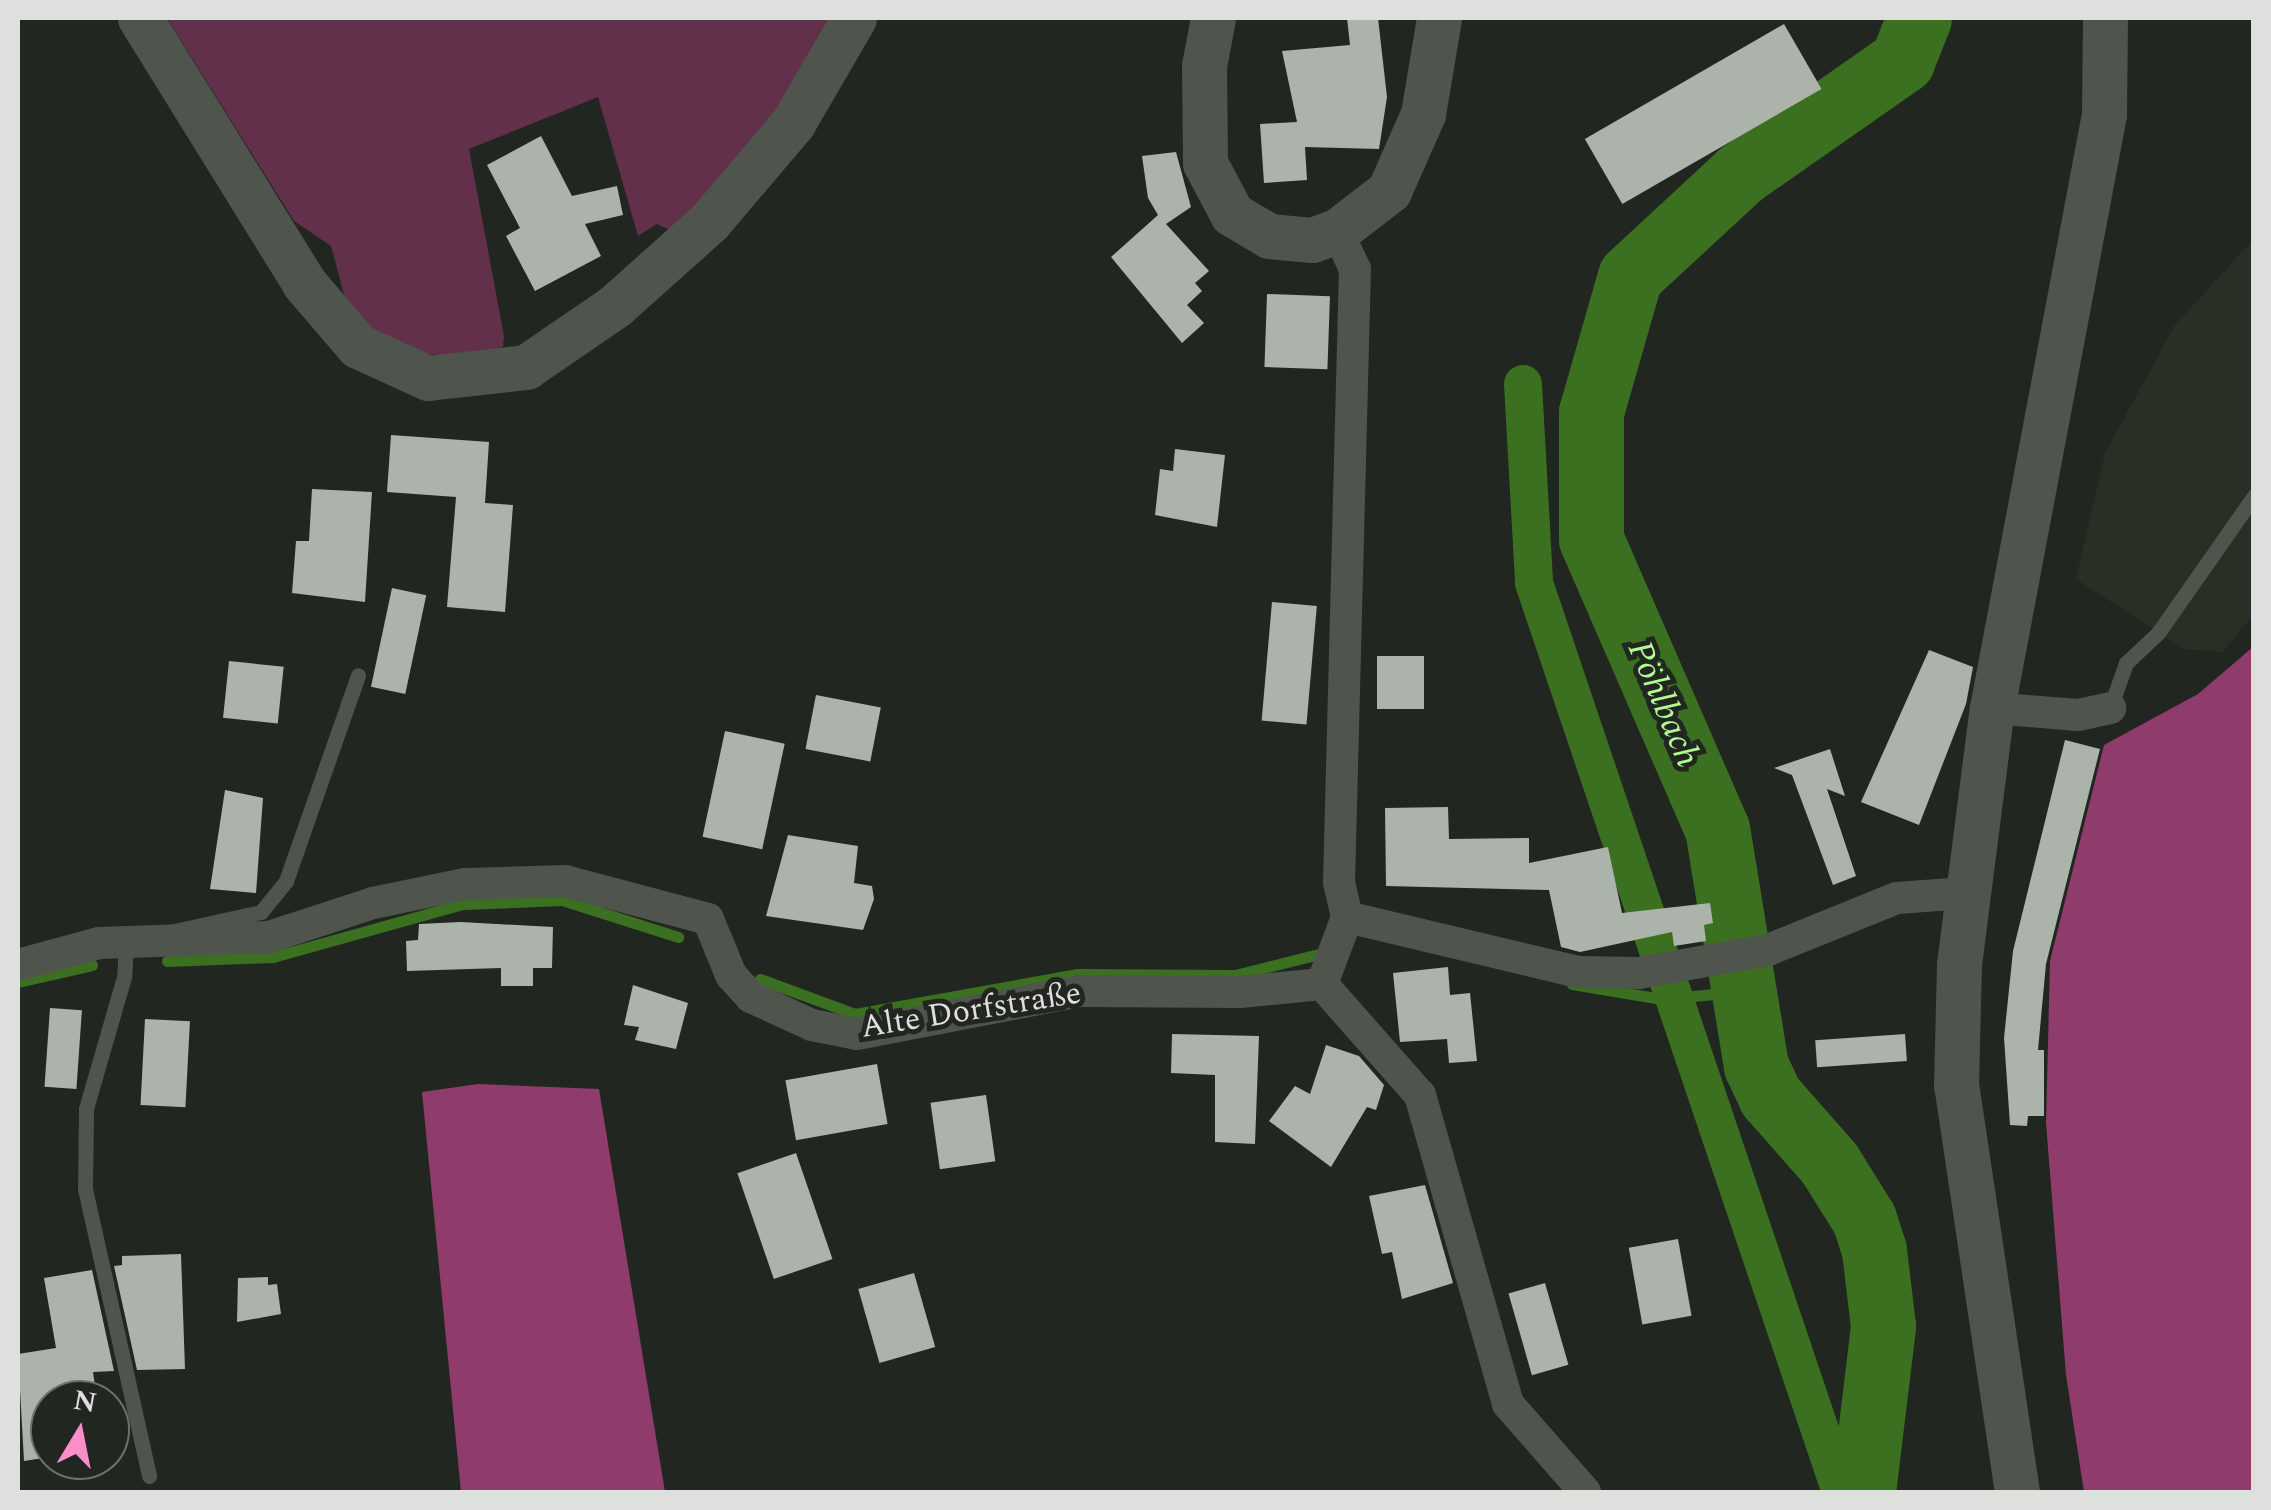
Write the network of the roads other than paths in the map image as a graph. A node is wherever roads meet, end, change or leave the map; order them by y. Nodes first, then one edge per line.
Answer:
1 (140, 18) edge
2 (854, 18) edge
3 (1214, 18) edge
4 (1439, 18) edge
5 (2105, 18) edge
6 (1337, 232) junction
7 (2254, 496) edge
8 (358, 675) dead end
9 (1992, 708) junction
10 (2110, 708) joint
11 (1965, 892) junction
12 (1347, 917) junction
13 (137, 943) junction
14 (18, 964) edge
15 (1322, 984) junction
16 (149, 1476) dead end
17 (1585, 1492) edge
18 (2017, 1492) edge

1 - 2 main road
3 - 6 main road
4 - 6 main road
5 - 9 main road
6 - 12 street
7 - 10 lane
8 - 13 lane
9 - 10 street
9 - 11 main road
11 - 12 street
11 - 18 main road
12 - 15 street
13 - 14 street, Alte Dorfstraße
13 - 15 street, Alte Dorfstraße
13 - 16 lane
15 - 17 street

